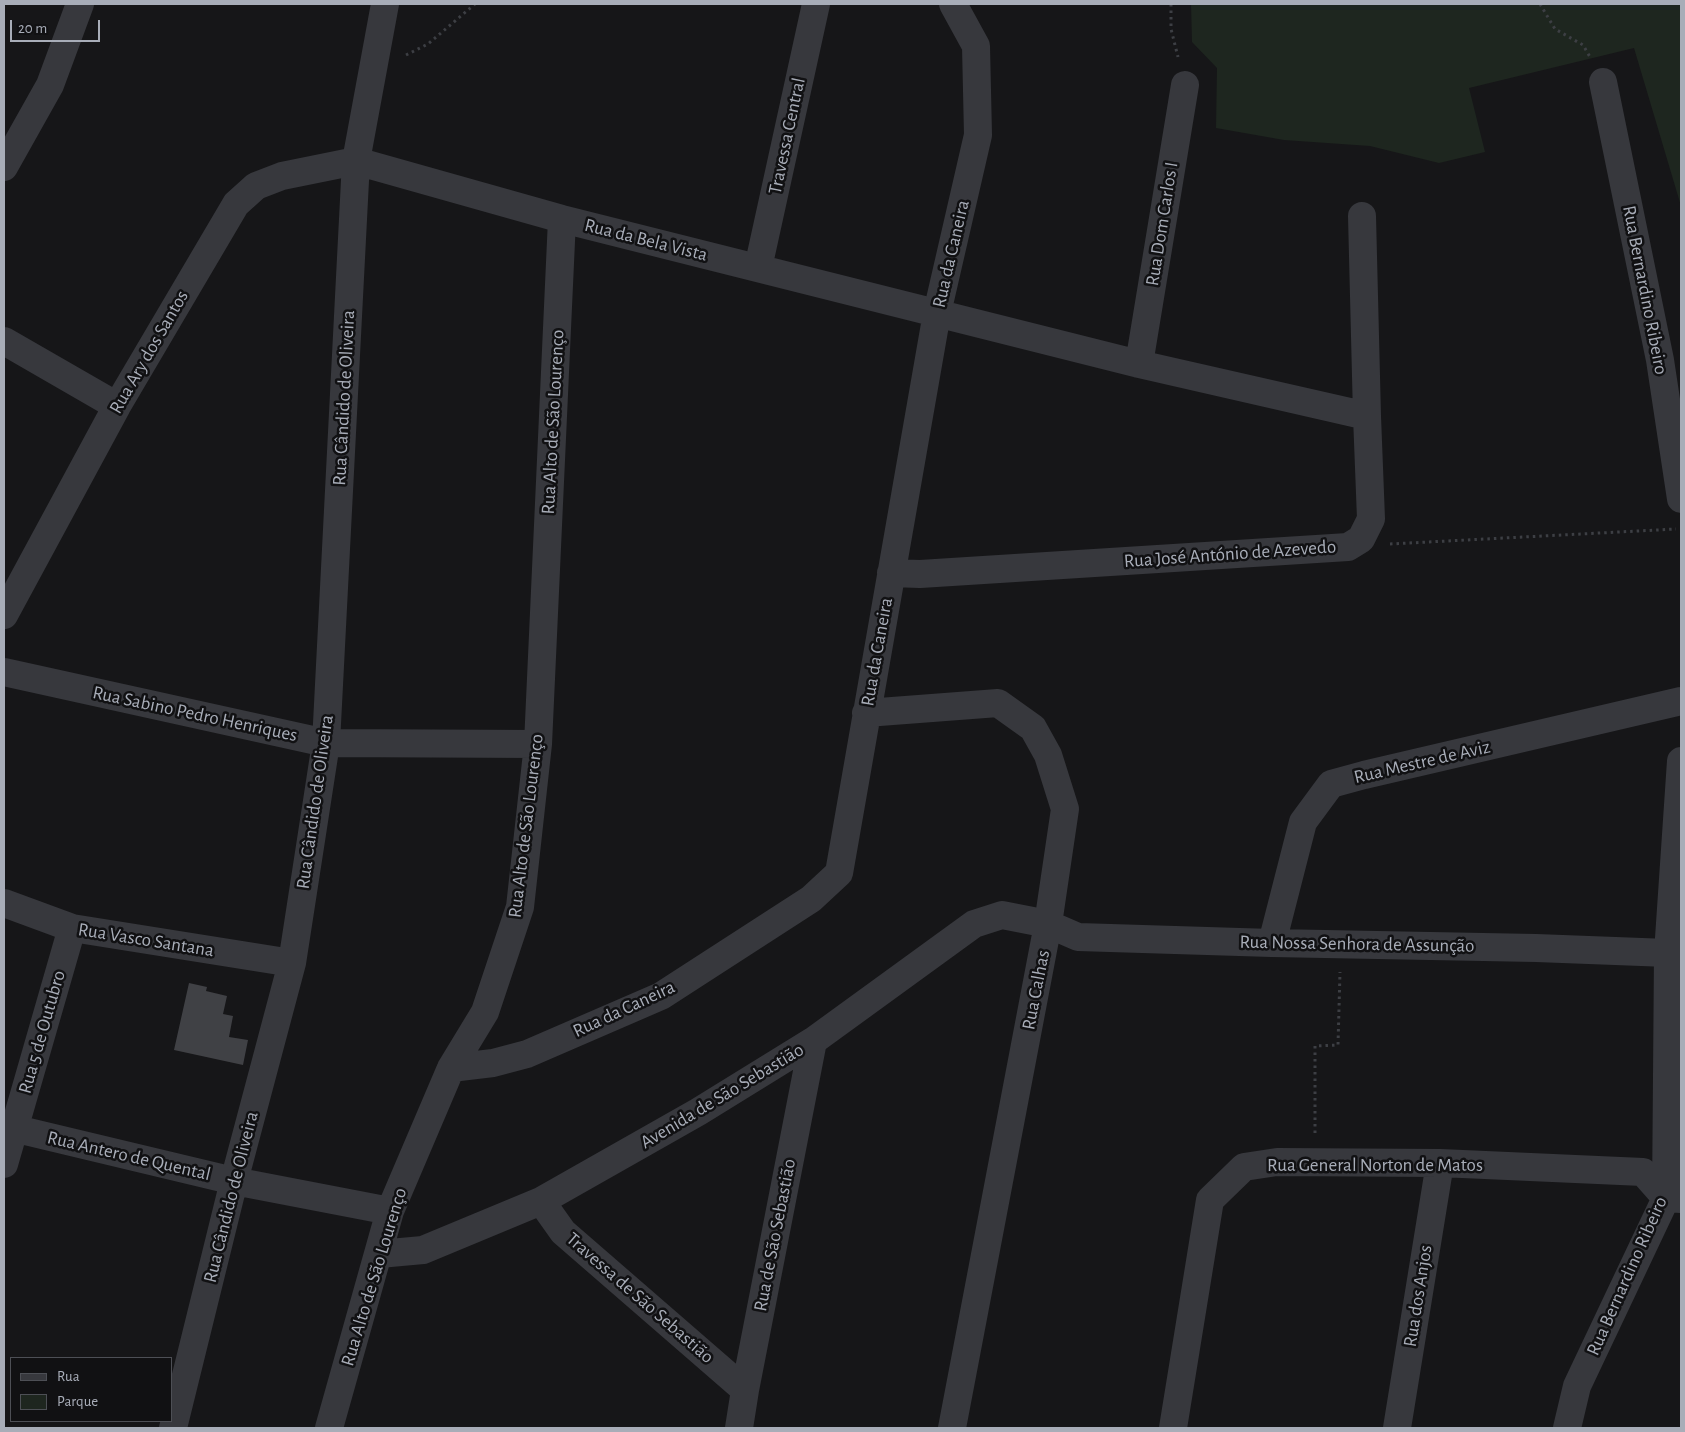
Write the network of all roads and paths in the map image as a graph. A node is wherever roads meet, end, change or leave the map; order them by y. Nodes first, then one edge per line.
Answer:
1 (80, 4) edge
2 (385, 4) edge
3 (475, 4) edge
4 (816, 4) edge
5 (953, 4) edge
6 (1172, 4) edge
7 (1540, 4) edge
8 (377, 47) junction
9 (1603, 82) joint
10 (1185, 85) joint
11 (356, 160) junction
12 (4, 167) edge
13 (1362, 216) dead end
14 (562, 219) junction
15 (758, 268) junction
16 (937, 313) junction
17 (4, 341) edge
18 (1139, 364) junction
19 (117, 406) junction
20 (1367, 416) junction
21 (1681, 499) edge
22 (1681, 529) edge
23 (1361, 539) junction
24 (891, 574) junction
25 (4, 615) edge
26 (4, 672) edge
27 (1681, 701) edge
28 (866, 713) junction
29 (326, 743) junction
30 (538, 744) junction
31 (1681, 761) edge
32 (4, 902) edge
33 (1048, 924) junction
34 (72, 928) junction
35 (1272, 943) junction
36 (1341, 944) junction
37 (1668, 953) junction
38 (292, 963) junction
39 (1674, 1031) edge
40 (813, 1041) junction
41 (451, 1068) junction
42 (9, 1127) edge
43 (1315, 1162) junction
44 (1440, 1163) junction
45 (4, 1164) edge
46 (234, 1181) junction
47 (1674, 1198) edge
48 (541, 1201) junction
49 (390, 1212) junction
50 (380, 1254) junction
51 (745, 1390) junction
52 (173, 1428) edge
53 (329, 1428) edge
54 (739, 1428) edge
55 (952, 1428) edge
56 (1173, 1428) edge
57 (1397, 1428) edge
58 (1567, 1428) edge

1 - 12 street
2 - 8 street, Rua Cândido de Oliveira
3 - 8 path
4 - 15 street, Travessa Central
5 - 16 street, Rua da Caneira
6 - 10 path
7 - 9 path
8 - 11 street, Rua Cândido de Oliveira
9 - 21 street, Rua Bernardino Ribeiro
10 - 18 street, Rua Dom Carlos I
11 - 14 street, Rua da Bela Vista
11 - 19 street, Rua Ary dos Santos
11 - 29 street, Rua Cândido de Oliveira
13 - 20 street, Rua José António de Azevedo
14 - 15 street, Rua da Bela Vista
14 - 30 street, Rua Alto de São Lourenço
15 - 16 street, Rua da Bela Vista
16 - 18 street
16 - 24 street, Rua da Caneira
17 - 19 street
18 - 20 street
19 - 25 street, Rua Ary dos Santos
20 - 23 street, Rua José António de Azevedo
22 - 23 path
23 - 24 street, Rua José António de Azevedo
24 - 28 street, Rua da Caneira
26 - 29 street, Rua Sabino Pedro Henriques
27 - 35 street, Rua Mestre de Aviz
28 - 33 street, Rua Calhas
28 - 41 street, Rua da Caneira
29 - 30 street, Rua Sabino Pedro Henriques
29 - 38 street, Rua Cândido de Oliveira
30 - 41 street, Rua Alto de São Lourenço
31 - 37 street, Rua Bernardino Ribeiro
32 - 34 street, Rua Vasco Santana
33 - 35 street, Rua Nossa Senhora de Assunção
33 - 40 street, Avenida de São Sebastião
33 - 55 street, Rua Calhas
34 - 38 street, Rua Vasco Santana
34 - 42 street, Rua 5 de Outubro
35 - 36 street, Rua Nossa Senhora de Assunção
36 - 37 street, Rua Nossa Senhora de Assunção
36 - 43 path
37 - 39 street, Rua Bernardino Ribeiro
38 - 46 street, Rua Cândido de Oliveira
39 - 47 street, Rua Bernardino Ribeiro
40 - 48 street, Avenida de São Sebastião
40 - 51 street, Rua de São Sebastião
41 - 49 street, Rua Alto de São Lourenço
42 - 45 street, Rua 5 de Outubro
42 - 46 street, Rua Antero de Quental
43 - 44 street, Rua General Norton de Matos
43 - 56 street, Rua General Norton de Matos
44 - 47 street, Rua General Norton de Matos
44 - 57 street, Rua dos Anjos
46 - 49 street, Rua Antero de Quental
46 - 52 street, Rua Cândido de Oliveira
47 - 58 street, Rua Bernardino Ribeiro
48 - 50 street, Avenida de São Sebastião
48 - 51 street, Travessa de São Sebastião
49 - 50 street, Rua Alto de São Lourenço
50 - 53 street, Rua Alto de São Lourenço
51 - 54 street, Rua de São Sebastião

